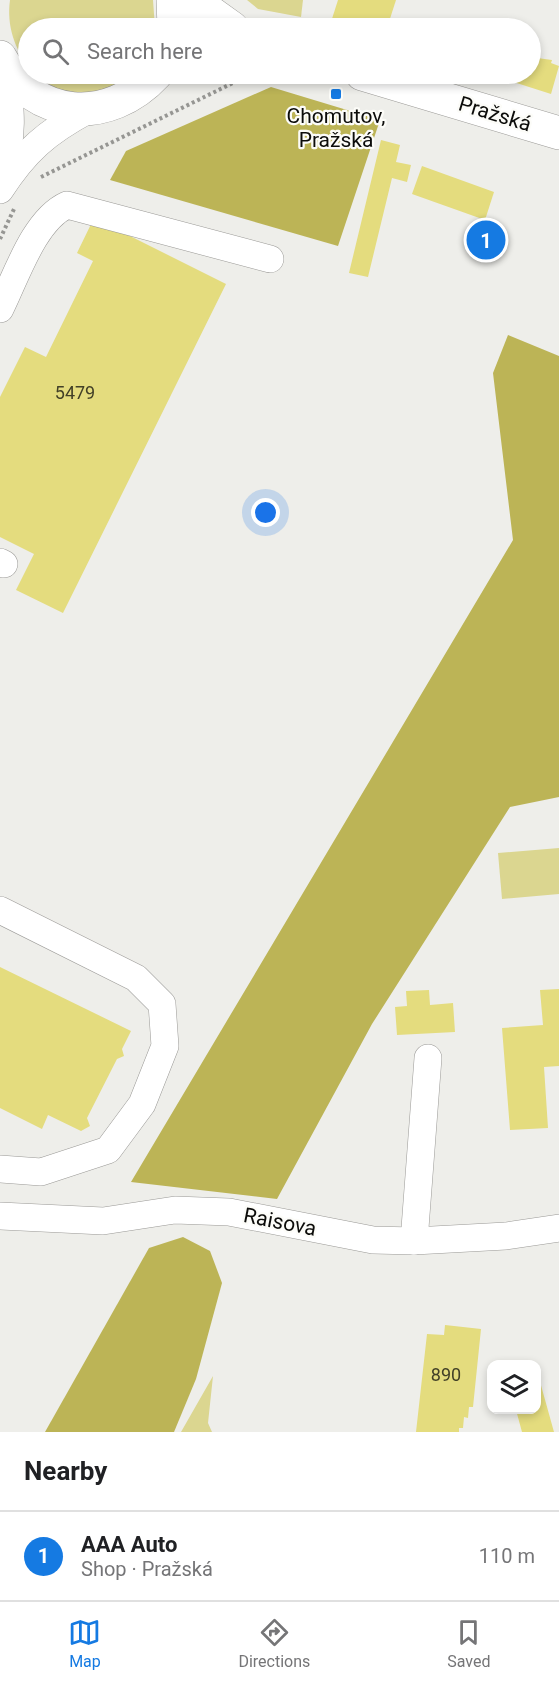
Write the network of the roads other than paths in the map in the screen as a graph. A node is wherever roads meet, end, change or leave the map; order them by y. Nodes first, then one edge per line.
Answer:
1 (173, 0) edge
2 (193, 0) edge
3 (174, 18) edge
4 (218, 18) edge
5 (3, 62) edge
6 (18, 81) edge
7 (20, 84) edge
8 (144, 84) edge
9 (395, 84) edge
10 (88, 110) junction
11 (559, 133) edge
12 (0, 184) edge
13 (8, 198) edge
14 (270, 260) dead end
15 (0, 309) edge
16 (0, 910) edge
17 (428, 1058) dead end
18 (0, 1169) edge
19 (0, 1216) edge
20 (559, 1228) edge
21 (414, 1241) junction

1 - 3 main road
2 - 4 main road
5 - 6 main road
5 - 12 street
7 - 10 main road
8 - 10 main road
9 - 11 main road, Pražská
10 - 13 street
14 - 15 street
16 - 18 street
17 - 21 street
19 - 21 street, Raisova
20 - 21 street, Raisova

